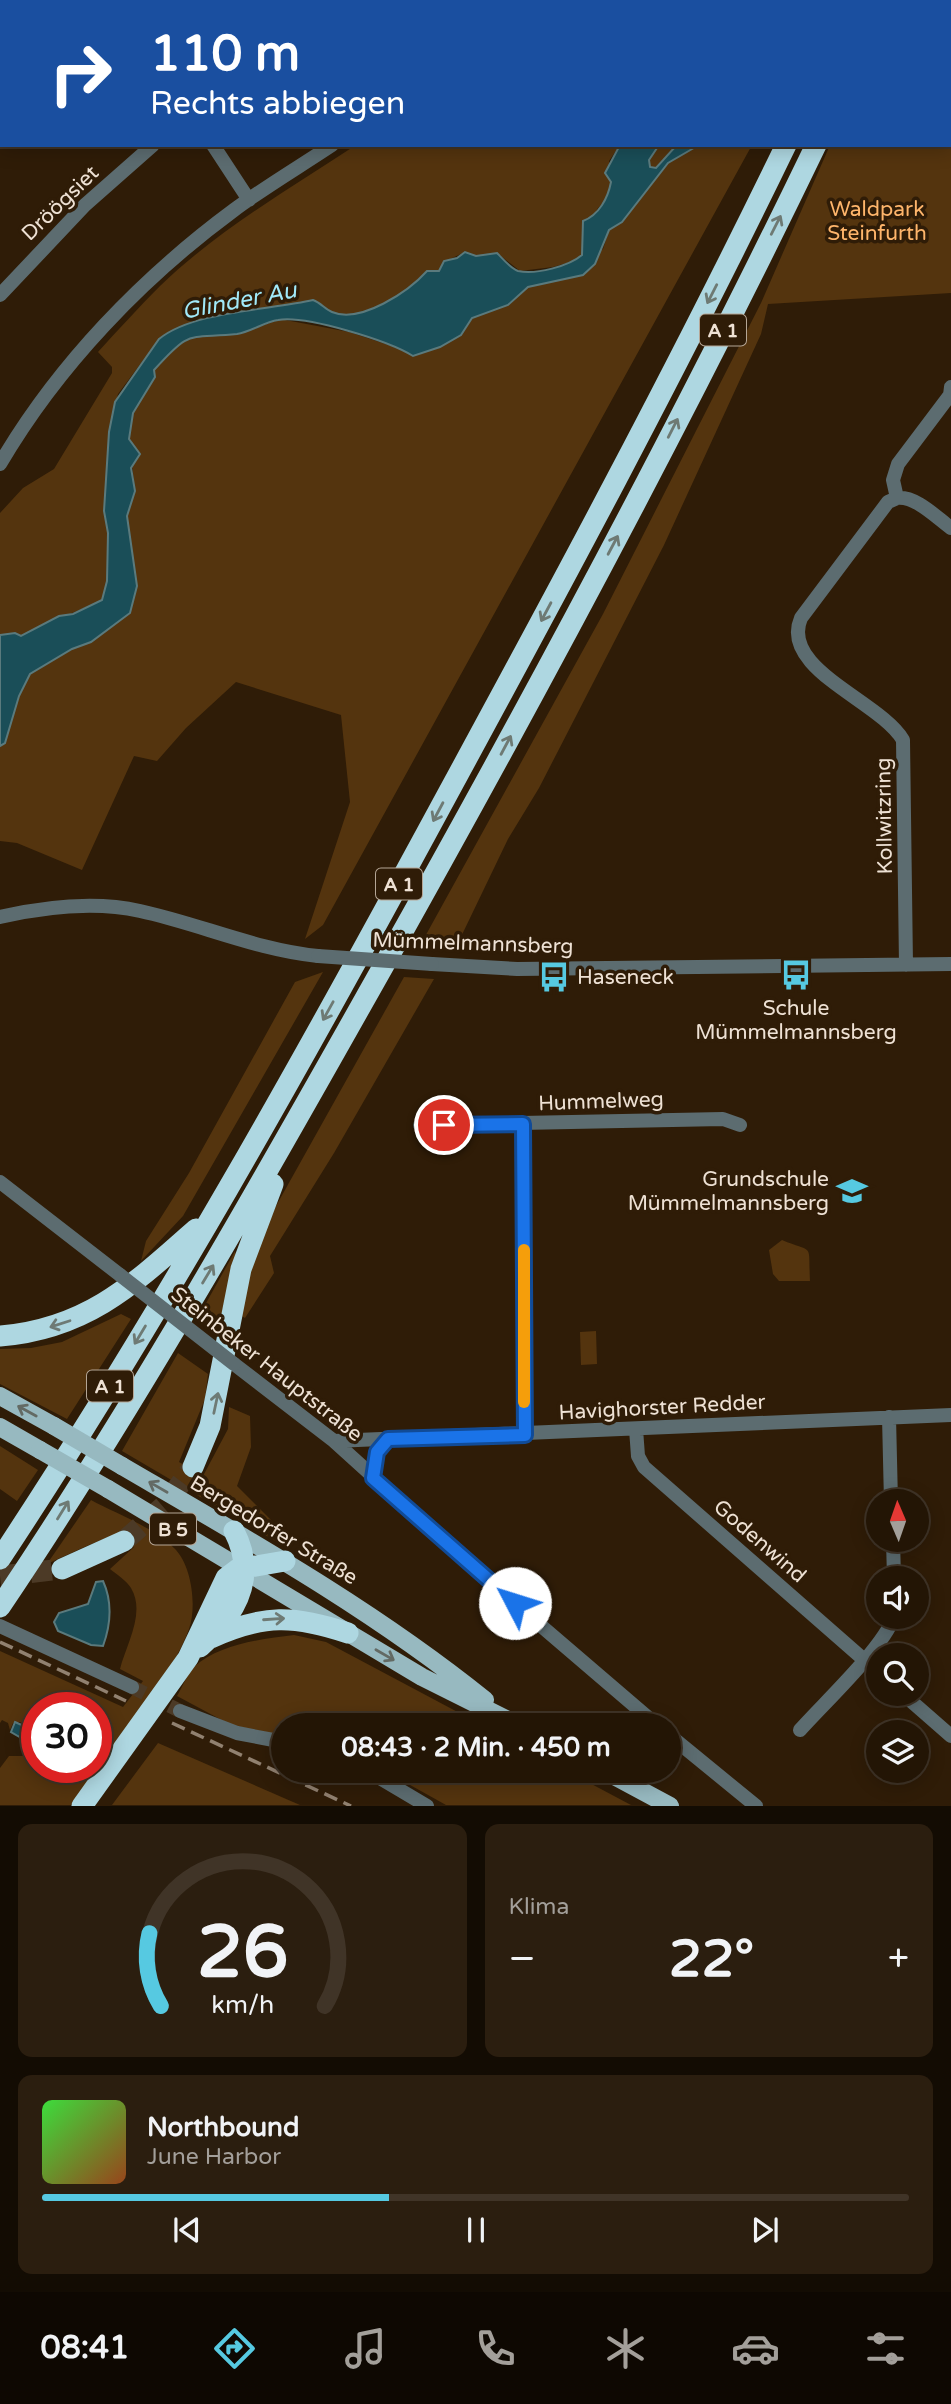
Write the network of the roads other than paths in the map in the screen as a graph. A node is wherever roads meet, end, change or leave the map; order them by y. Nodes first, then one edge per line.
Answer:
1 (151, 147) edge
2 (214, 147) edge
3 (329, 147) edge
4 (785, 147) edge
5 (815, 147) edge
6 (249, 200) junction
7 (0, 295) edge
8 (951, 387) edge
9 (0, 464) edge
10 (897, 498) junction
11 (951, 528) edge
12 (0, 917) edge
13 (951, 964) edge
14 (906, 965) junction
15 (523, 1124) junction
16 (419, 1125) dead end
17 (740, 1125) dead end
18 (294, 1126) junction
19 (0, 1182) edge
20 (213, 1213) junction
21 (0, 1336) edge
22 (0, 1396) edge
23 (951, 1415) edge
24 (888, 1417) junction
25 (0, 1427) edge
26 (636, 1429) junction
27 (525, 1435) junction
28 (388, 1439) junction
29 (334, 1441) junction
30 (193, 1467) tunnel mouth
31 (373, 1478) junction
32 (891, 1489) edge
33 (234, 1531) junction
34 (124, 1541) tunnel mouth
35 (0, 1559) edge
36 (285, 1561) junction
37 (62, 1569) tunnel mouth
38 (243, 1570) junction
39 (0, 1607) edge
40 (0, 1626) edge
41 (889, 1629) edge
42 (348, 1633) junction
43 (209, 1639) junction
44 (188, 1658) junction
45 (863, 1659) junction
46 (866, 1662) edge
47 (132, 1687) tunnel mouth
48 (917, 1706) edge
49 (180, 1711) tunnel mouth
50 (496, 1713) edge
51 (503, 1713) edge
52 (644, 1713) edge
53 (800, 1730) dead end
54 (951, 1736) edge
55 (271, 1740) edge
56 (681, 1745) edge
57 (389, 1783) edge
58 (628, 1783) edge
59 (82, 1805) edge
60 (427, 1805) edge
61 (670, 1805) edge
62 (755, 1805) edge

1 - 7 street, Dröögsiet
2 - 6 street
3 - 6 street
4 -> 20 highway, A 1
18 -> 5 highway, A 1
6 - 9 street
8 - 10 street
10 - 11 street
10 - 14 street, Kollwitzring
12 - 14 street, Mümmelmannsberg, bridge
13 - 14 street, Mümmelmannsberg
15 - 16 street, Hummelweg
15 - 17 street, Hummelweg
15 - 27 street
30 -> 18 highway
39 -> 18 highway, A 1
19 - 29 street, Steinbeker Hauptstraße, bridge
20 -> 21 highway
20 -> 35 highway, A 1
33 -> 22 main road, Bergedorfer Straße / B 5, bridge
23 - 24 street, Havighorster Redder
24 - 26 street, Havighorster Redder
24 - 32 street
25 - 38 main road, Bergedorfer Straße / B 5, bridge
26 - 27 street, Havighorster Redder
26 - 45 street, Godenwind
27 - 28 street, Havighorster Redder
28 - 29 street, Havighorster Redder
28 - 31 street
29 - 31 street, Steinbeker Hauptstraße
31 - 52 street, Steinbeker Hauptstraße
33 - 36 main road, Bergedorfer Straße / B 5
33 - 38 highway
34 - 37 highway
36 - 38 highway
36 - 51 main road, Bergedorfer Straße / B 5
38 - 42 main road, Bergedorfer Straße / B 5
38 - 43 highway
38 - 44 highway
40 - 47 street
41 - 45 street
43 -> 42 highway
42 -> 50 main road, Bergedorfer Straße / B 5
43 - 44 highway
44 - 59 highway
45 - 46 street, Godenwind
45 - 53 street
48 - 54 street
49 - 55 street
56 - 62 street
57 - 60 street
58 - 61 main road

